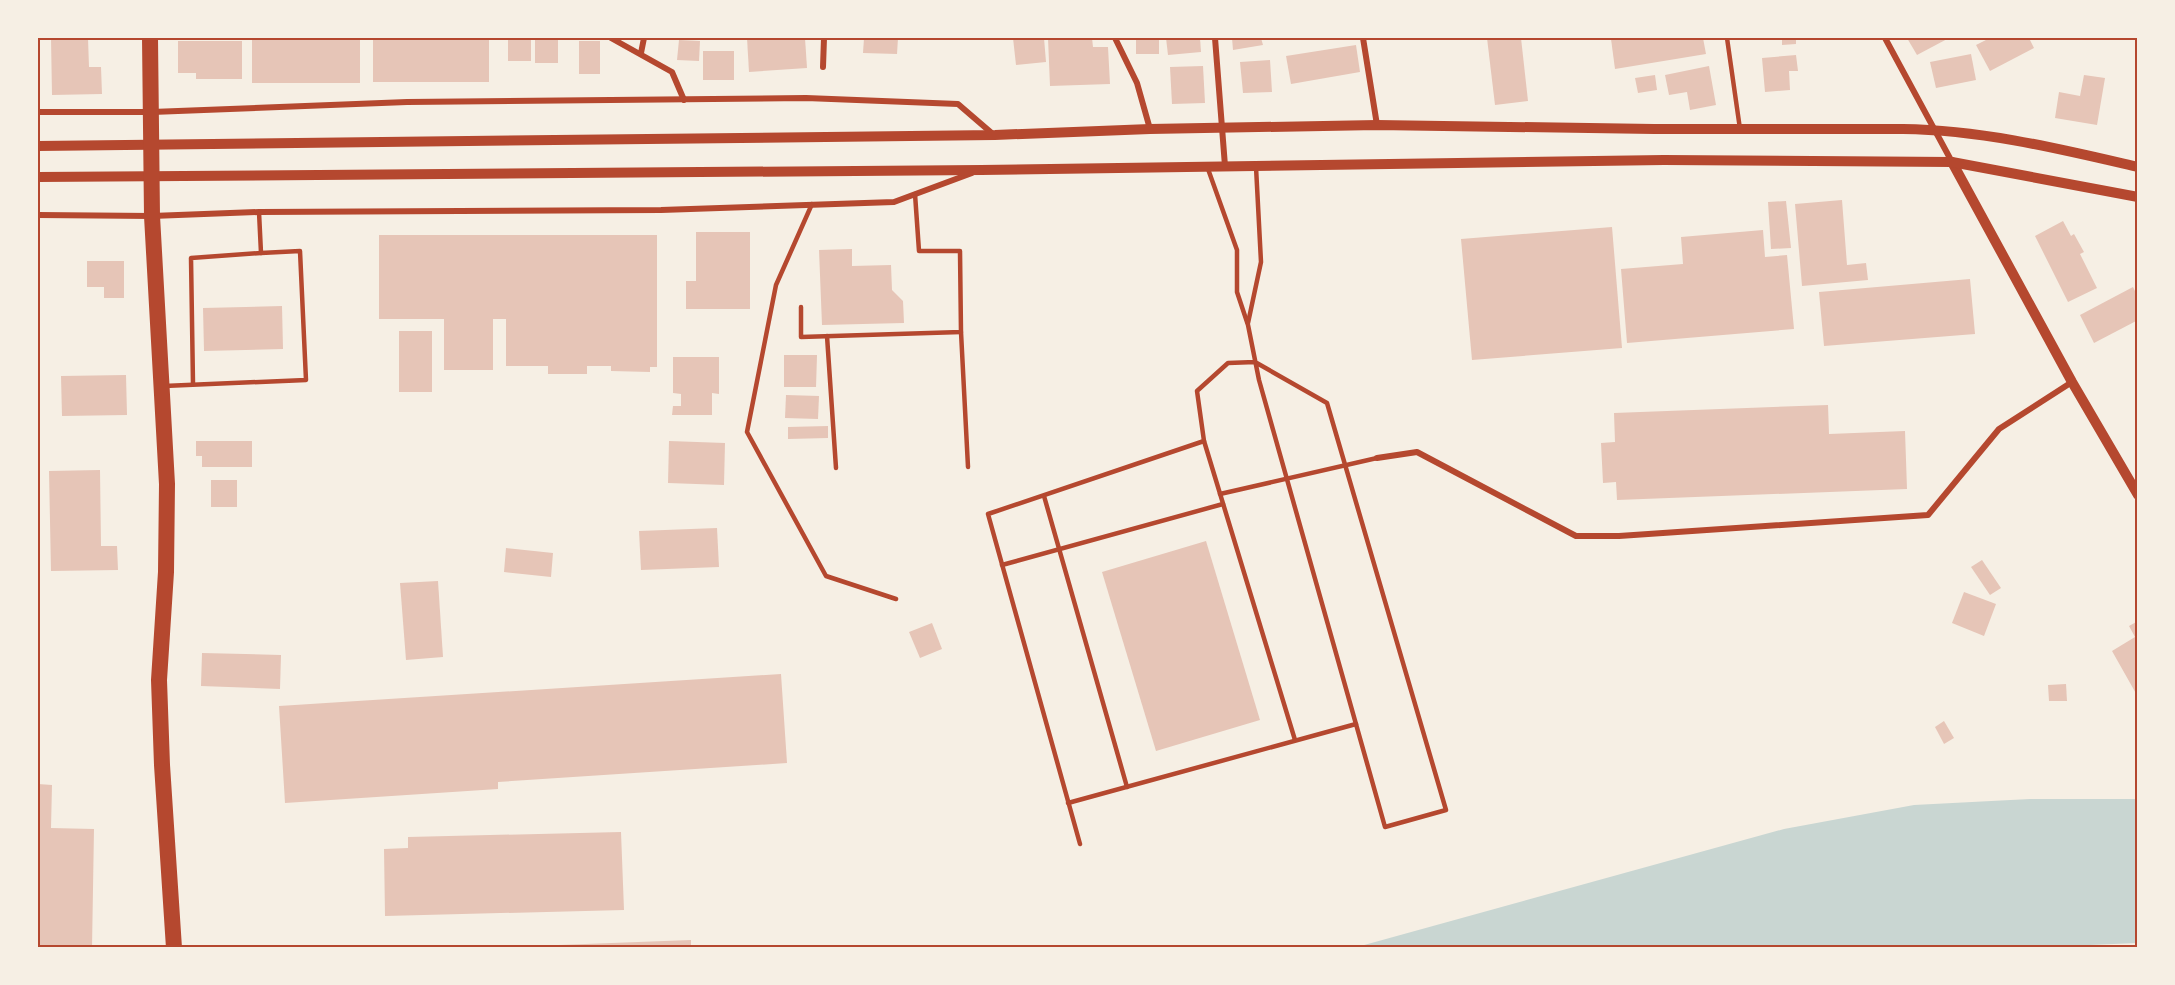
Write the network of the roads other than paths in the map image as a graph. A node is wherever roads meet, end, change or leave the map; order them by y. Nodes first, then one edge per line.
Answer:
1 (150, 38) edge
2 (611, 38) edge
3 (644, 38) edge
4 (824, 38) edge
5 (1114, 38) edge
6 (1215, 38) edge
7 (1363, 38) edge
8 (1727, 38) edge
9 (1886, 38) edge
10 (640, 53) junction
11 (823, 68) dead end
12 (684, 100) junction
13 (38, 112) edge
14 (152, 112) junction
15 (1377, 125) junction
16 (1223, 128) junction
17 (1150, 129) junction
18 (1740, 129) junction
19 (1934, 130) junction
20 (995, 135) junction
21 (38, 146) edge
22 (1952, 162) junction
23 (1208, 166) junction
24 (1226, 166) junction
25 (1256, 166) junction
26 (2138, 167) edge
27 (981, 170) junction
28 (38, 177) edge
29 (915, 194) junction
30 (2138, 197) edge
31 (812, 204) junction
32 (260, 212) junction
33 (38, 215) edge
34 (152, 216) junction
35 (261, 253) junction
36 (801, 307) dead end
37 (1248, 325) junction
38 (961, 332) junction
39 (827, 336) junction
40 (1255, 362) junction
41 (2072, 382) junction
42 (193, 384) junction
43 (161, 386) junction
44 (1204, 441) junction
45 (1377, 458) joint
46 (1345, 464) junction
47 (968, 467) dead end
48 (836, 468) dead end
49 (1286, 479) junction
50 (1220, 494) junction
51 (1044, 495) junction
52 (2138, 495) edge
53 (1223, 504) junction
54 (1059, 550) junction
55 (1002, 565) junction
56 (896, 599) dead end
57 (1356, 724) junction
58 (1295, 740) junction
59 (1127, 787) junction
60 (1068, 803) junction
61 (1080, 844) dead end
62 (174, 948) edge

1 - 14 highway
2 - 10 street
3 - 10 street
4 - 11 street
5 - 17 street
6 - 16 street
7 - 15 street
8 - 18 lane
9 - 19 street
10 - 12 street
12 - 14 street
12 - 20 street
13 - 14 street
14 - 34 highway
15 - 16 street
15 - 18 street
16 - 17 street
16 - 24 street
17 - 20 street
18 - 19 street
19 - 22 street
19 - 26 street
20 - 21 street
22 - 25 street
22 - 30 street
22 - 41 street
23 - 24 street
23 - 27 street
23 - 37 lane
24 - 25 street
25 - 37 lane
27 - 28 street
27 - 29 street
29 - 31 street
29 - 38 lane
31 - 32 street
31 - 56 lane
32 - 34 street
32 - 35 lane
33 - 34 street
34 - 43 highway
35 - 42 lane
35 - 42 lane
36 - 39 lane
37 - 40 lane
38 - 39 lane
38 - 47 lane
39 - 48 lane
40 - 44 lane
40 - 46 lane
40 - 49 lane
41 - 45 street
41 - 52 street
42 - 43 lane
43 - 62 highway
44 - 50 lane
44 - 51 lane
45 - 46 lane
46 - 49 lane
46 - 57 lane
49 - 50 lane
49 - 57 lane
50 - 53 lane
51 - 54 lane
51 - 55 lane
53 - 54 lane
53 - 58 lane
54 - 55 lane
54 - 59 lane
55 - 60 lane
57 - 58 lane
58 - 59 lane
59 - 60 lane
60 - 61 lane

